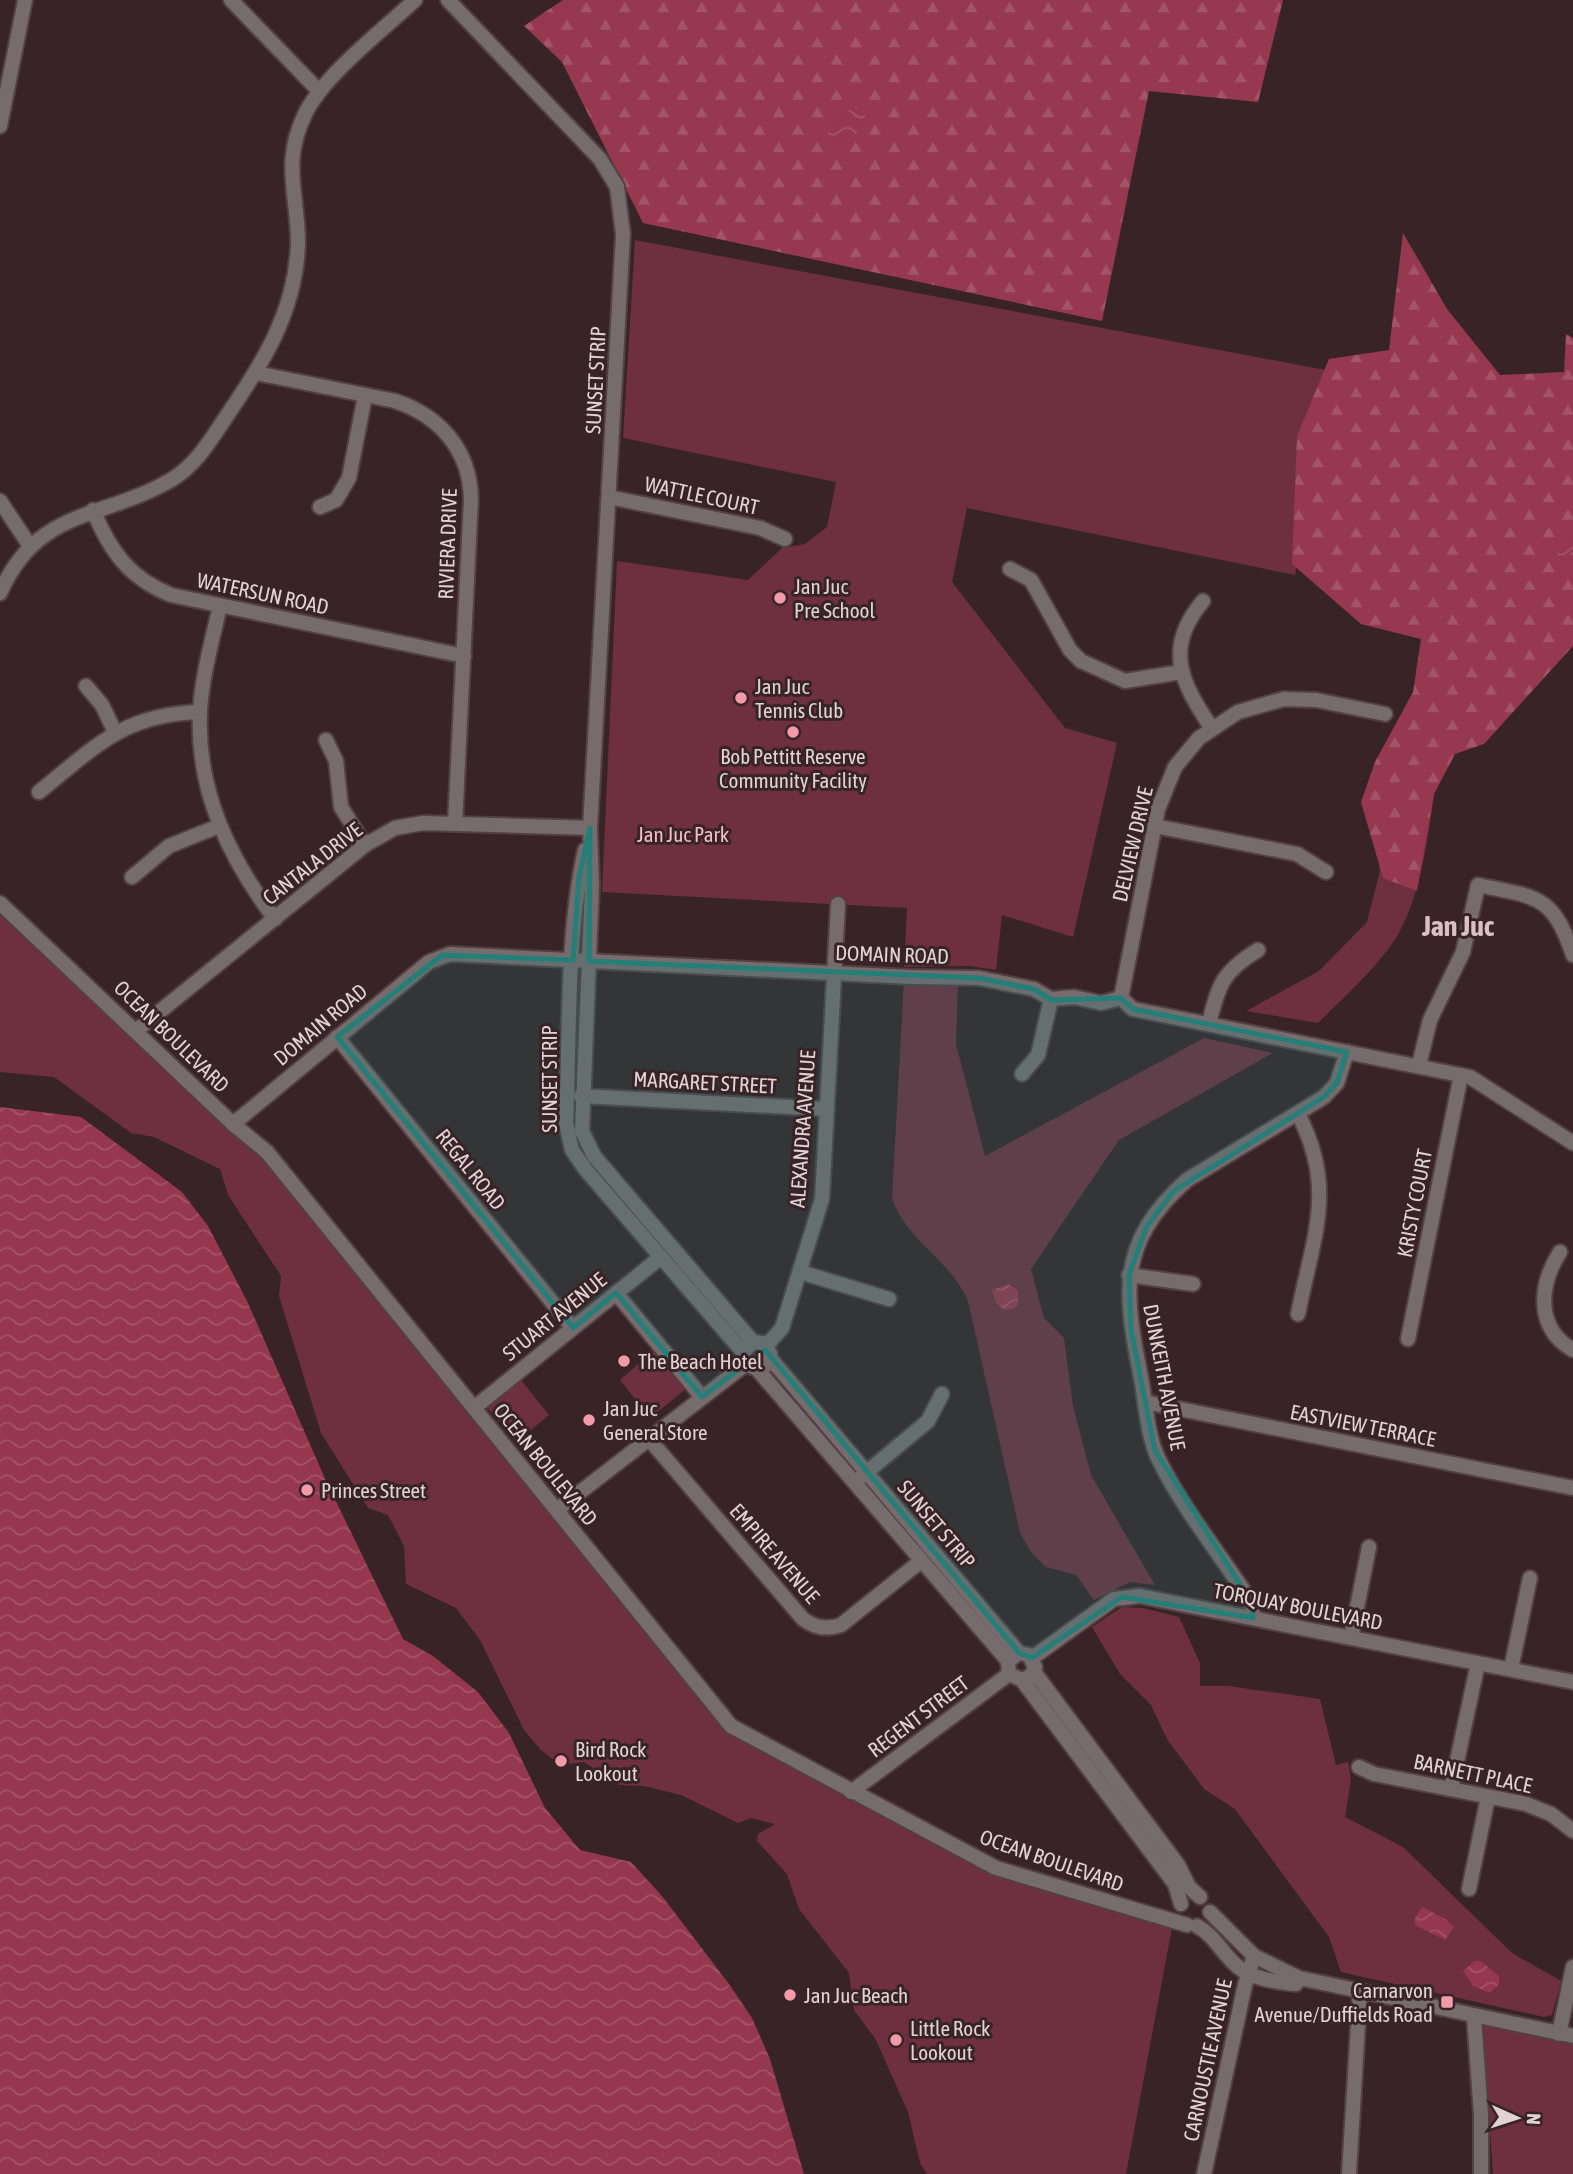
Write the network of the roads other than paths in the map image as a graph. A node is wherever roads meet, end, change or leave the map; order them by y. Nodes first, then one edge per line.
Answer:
1 (25, 0) edge
2 (231, 0) edge
3 (415, 0) edge
4 (448, 0) edge
5 (319, 91) junction
6 (0, 126) edge
7 (256, 373) junction
8 (365, 396) junction
9 (609, 497) junction
10 (0, 501) edge
11 (320, 507) dead end
12 (93, 510) junction
13 (785, 539) dead end
14 (30, 546) junction
15 (1010, 569) dead end
16 (0, 593) edge
17 (1203, 601) dead end
18 (220, 606) junction
19 (464, 656) junction
20 (1181, 672) junction
21 (86, 686) dead end
22 (200, 712) junction
23 (1385, 714) dead end
24 (1211, 727) junction
25 (115, 732) junction
26 (326, 740) dead end
27 (38, 792) dead end
28 (455, 824) junction
29 (219, 826) junction
30 (1154, 826) junction
31 (590, 828) junction
32 (365, 845) junction
33 (1326, 872) dead end
34 (132, 877) dead end
35 (0, 903) edge
36 (838, 904) dead end
37 (275, 919) junction
38 (1258, 950) dead end
39 (1573, 956) edge
40 (573, 960) junction
41 (590, 961) junction
42 (833, 973) junction
43 (1121, 998) junction
44 (1051, 999) junction
45 (1209, 1024) junction
46 (137, 1030) junction
47 (337, 1037) junction
48 (1347, 1052) junction
49 (1419, 1065) junction
50 (1022, 1074) dead end
51 (1461, 1075) junction
52 (581, 1096) junction
53 (827, 1109) junction
54 (1298, 1114) junction
55 (233, 1124) junction
56 (1573, 1143) edge
57 (1560, 1252) dead end
58 (661, 1257) junction
59 (800, 1272) junction
60 (1129, 1275) junction
61 (1193, 1284) dead end
62 (616, 1293) junction
63 (889, 1299) dead end
64 (1298, 1314) dead end
65 (573, 1328) junction
66 (1408, 1339) dead end
67 (1573, 1350) edge
68 (756, 1355) junction
69 (942, 1394) dead end
70 (702, 1397) junction
71 (1145, 1402) junction
72 (474, 1408) junction
73 (649, 1438) junction
74 (867, 1472) junction
75 (855, 1482) junction
76 (1573, 1488) edge
77 (557, 1510) junction
78 (1369, 1547) dead end
79 (921, 1561) junction
80 (1530, 1578) dead end
81 (1253, 1618) junction
82 (1351, 1638) junction
83 (1478, 1663) junction
84 (1021, 1666) junction
85 (1511, 1669) junction
86 (1573, 1682) edge
87 (1359, 1767) dead end
88 (1451, 1789) junction
89 (851, 1792) junction
90 (1488, 1797) junction
91 (1573, 1831) edge
92 (1469, 1889) dead end
93 (1200, 1897) junction
94 (1180, 1907) junction
95 (1210, 1912) junction
96 (1152, 1915) junction
97 (1192, 1926) junction
98 (1254, 1956) junction
99 (1573, 1968) edge
100 (1248, 1973) junction
101 (1360, 1991) junction
102 (1474, 2017) junction
103 (1566, 2035) edge
104 (1204, 2174) edge
105 (1349, 2174) edge
106 (1481, 2174) edge

1 - 6 street
2 - 5 street
3 - 5 street
4 - 9 street, SUNSET STRIP
5 - 7 street
7 - 8 street, RIVIERA DRIVE
7 - 12 street
8 - 11 street
8 - 19 street, RIVIERA DRIVE
9 - 13 street, WATTLE COURT
9 - 31 street, SUNSET STRIP
10 - 14 street
12 - 14 street
12 - 18 street, WATERSUN ROAD
14 - 16 street
15 - 20 street
17 - 20 street
18 - 19 street, WATERSUN ROAD
18 - 22 street
19 - 28 street, RIVIERA DRIVE
20 - 24 street
21 - 25 street
22 - 25 street
22 - 29 street
23 - 24 street, DELVIEW DRIVE
24 - 30 street, DELVIEW DRIVE
25 - 27 street
26 - 32 street
28 - 31 street, CANTALA DRIVE
28 - 32 street, CANTALA DRIVE
29 - 34 street
29 - 37 street
30 - 33 street
30 - 43 street, DELVIEW DRIVE
31 - 40 street, SUNSET STRIP
31 - 41 street, SUNSET STRIP
32 - 37 street, CANTALA DRIVE
35 - 46 street, OCEAN BOULEVARD
36 - 42 street, ALEXANDRA AVENUE
37 - 46 street, CANTALA DRIVE
38 - 45 street
39 - 49 street
40 - 41 street, DOMAIN ROAD
40 - 47 street, DOMAIN ROAD
40 - 58 street, SUNSET STRIP
41 - 42 street, DOMAIN ROAD
41 - 52 street, SUNSET STRIP
42 - 44 street, DOMAIN ROAD
42 - 53 street, ALEXANDRA AVENUE
43 - 44 street, DOMAIN ROAD
43 - 45 street, DOMAIN ROAD
44 - 50 street
45 - 48 street, DOMAIN ROAD
46 - 55 street, OCEAN BOULEVARD
47 - 55 street, DOMAIN ROAD
47 - 65 street, REGAL ROAD
48 - 49 street, DOMAIN ROAD
48 - 54 street, DUNKEITH AVENUE
49 - 51 street, DOMAIN ROAD
51 - 56 street, DOMAIN ROAD
51 - 66 street, KRISTY COURT
52 - 53 street, MARGARET STREET
52 - 68 street, SUNSET STRIP
53 - 59 street, ALEXANDRA AVENUE
54 - 60 street, DUNKEITH AVENUE
54 - 64 street
55 - 72 street, OCEAN BOULEVARD
57 - 67 street
58 - 62 street, STUART AVENUE
58 - 68 street, SUNSET STRIP
59 - 63 street
59 - 68 street, ALEXANDRA AVENUE
60 - 61 street
60 - 71 street, DUNKEITH AVENUE
62 - 65 street, STUART AVENUE
62 - 70 street
65 - 72 street, STUART AVENUE
68 - 70 street, ALEXANDRA AVENUE
68 - 74 street, SUNSET STRIP
68 - 75 street, SUNSET STRIP
69 - 74 street
70 - 73 street, ALEXANDRA AVENUE
71 - 76 street, EASTVIEW TERRACE
71 - 81 street, DUNKEITH AVENUE
72 - 77 street, OCEAN BOULEVARD
73 - 77 street, ALEXANDRA AVENUE
73 - 79 street, EMPIRE AVENUE
74 - 75 street
74 - 84 street, SUNSET STRIP
75 - 79 street, SUNSET STRIP
77 - 89 street, OCEAN BOULEVARD
78 - 82 street
79 - 84 street, SUNSET STRIP
80 - 85 street
81 - 82 street, TORQUAY BOULEVARD
81 - 84 street, TORQUAY BOULEVARD
82 - 83 street, TORQUAY BOULEVARD
83 - 85 street, TORQUAY BOULEVARD
83 - 88 street
84 - 89 street, REGENT STREET
84 - 93 street, SUNSET STRIP
84 - 94 street, SUNSET STRIP
85 - 86 street, TORQUAY BOULEVARD
87 - 88 street, BARNETT PLACE
88 - 90 street, BARNETT PLACE
89 - 96 street, OCEAN BOULEVARD
90 - 91 street, BARNETT PLACE
90 - 92 street
93 - 94 street
93 - 95 street, SUNSET STRIP
94 - 96 street, OCEAN BOULEVARD
94 - 97 street, SUNSET STRIP
95 - 97 street
95 - 98 street, SUNSET STRIP
96 - 97 street, OCEAN BOULEVARD
97 - 100 street
98 - 100 street, CARNOUSTIE AVENUE
98 - 101 street, SUNSET STRIP
99 - 103 street
100 - 101 street
100 - 104 street, CARNOUSTIE AVENUE
101 - 102 street
101 - 105 street
102 - 103 street
102 - 106 street

